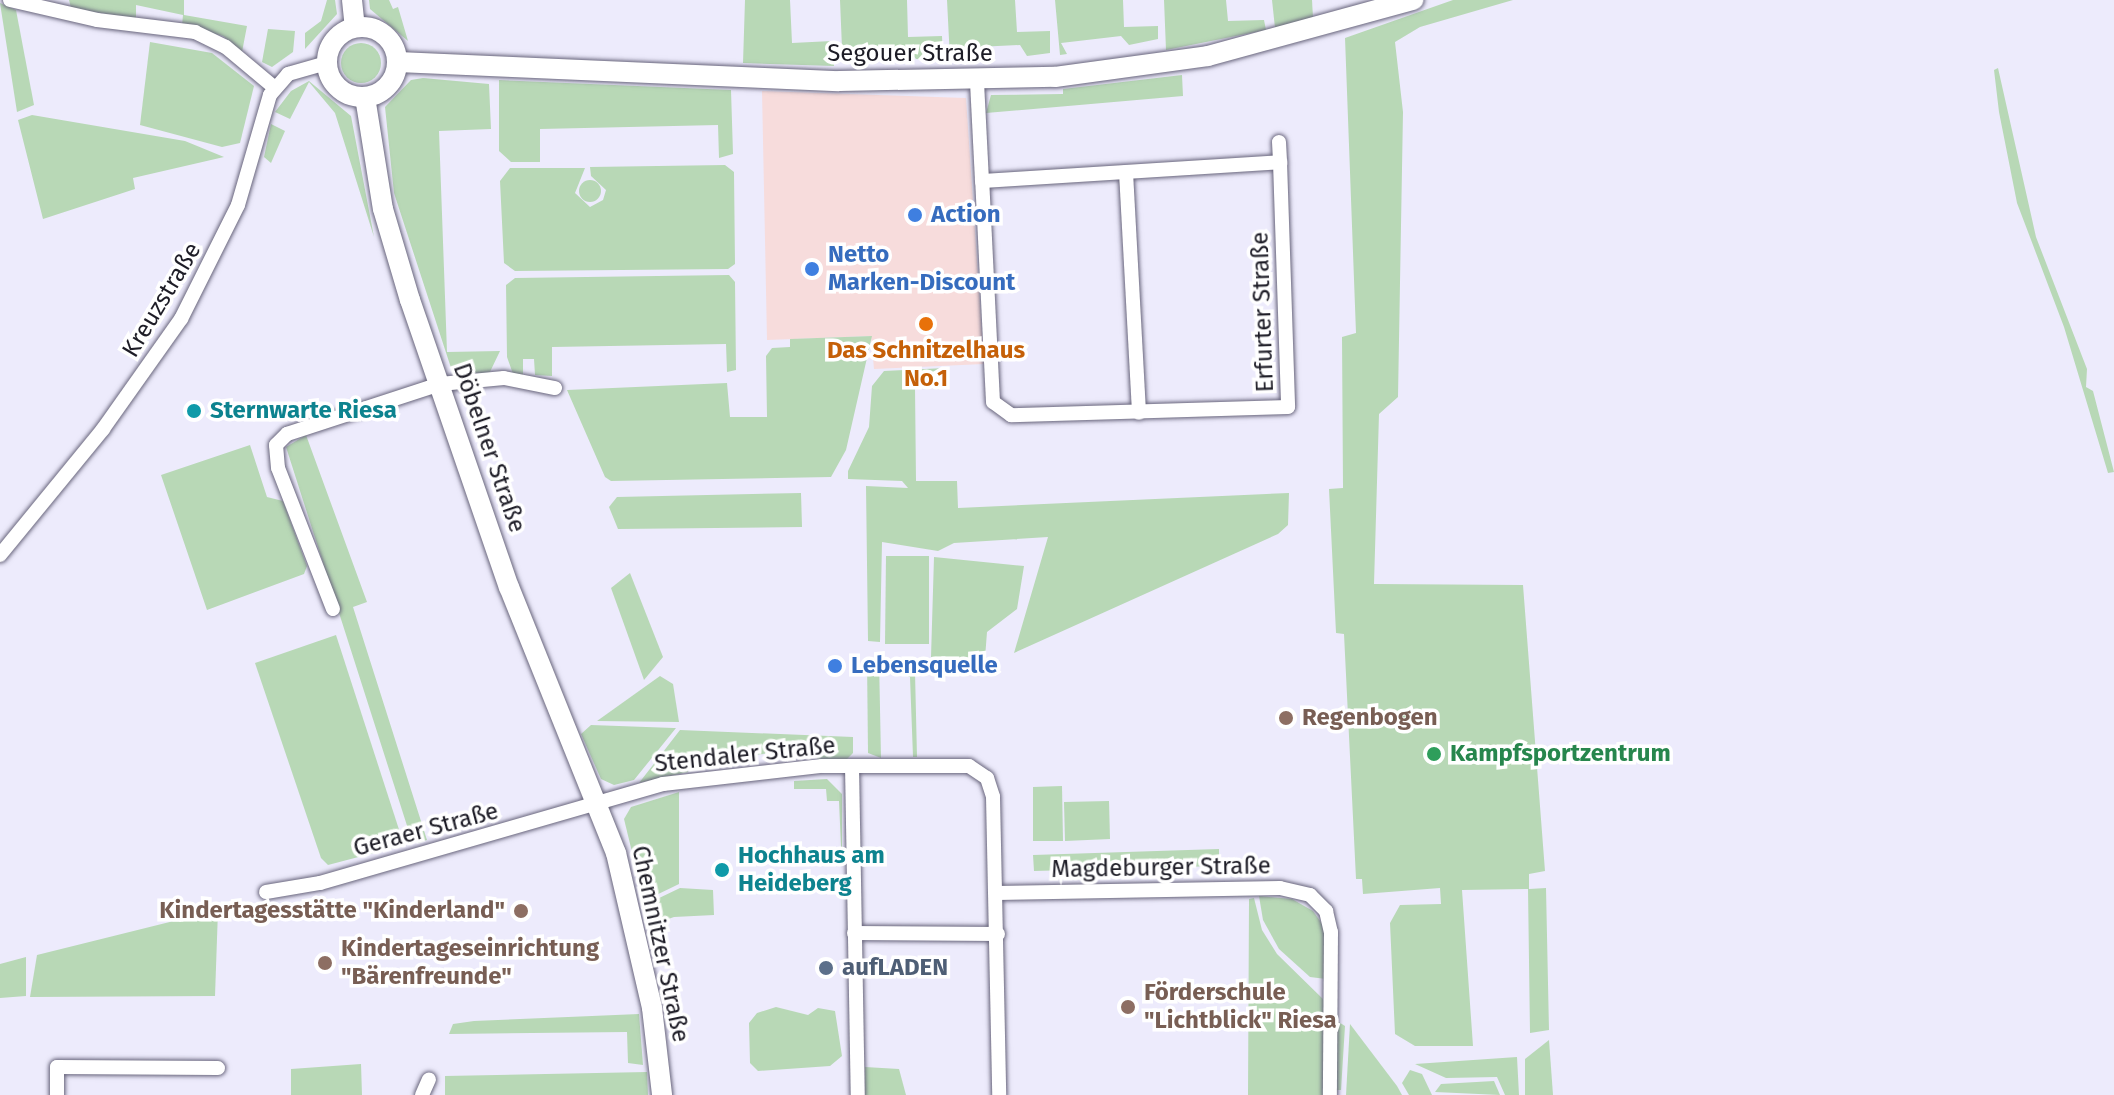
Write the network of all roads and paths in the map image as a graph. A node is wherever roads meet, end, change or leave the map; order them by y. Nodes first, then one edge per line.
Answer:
1 (352, 0) edge
2 (1413, 0) edge
3 (17, 2) edge
4 (355, 27) junction
5 (398, 62) junction
6 (327, 63) junction
7 (977, 82) junction
8 (275, 88) junction
9 (365, 97) junction
10 (1279, 142) dead end
11 (1280, 162) junction
12 (1126, 172) junction
13 (982, 181) junction
14 (440, 384) junction
15 (555, 388) dead end
16 (1139, 413) junction
17 (0, 555) edge
18 (333, 609) dead end
19 (857, 766) junction
20 (598, 806) junction
21 (266, 892) dead end
22 (997, 893) junction
23 (854, 933) junction
24 (998, 934) junction
25 (218, 1068) dead end
26 (429, 1079) dead end
27 (57, 1095) edge
28 (422, 1095) edge
29 (662, 1095) edge
30 (858, 1095) edge
31 (999, 1095) edge
32 (1330, 1095) edge

1 - 4 street
2 - 7 street, Segouer Straße
3 - 8 street
4 - 5 street
4 - 6 street
5 - 7 street, Segouer Straße
5 - 9 street
6 - 8 street
6 - 9 street
7 - 13 street, Erfurter Straße
8 - 17 street, Kreuzstraße
9 - 14 street, Döbelner Straße
10 - 11 street, Erfurter Straße
11 - 12 street
11 - 16 street, Erfurter Straße
12 - 13 street
12 - 16 street
13 - 16 street, Erfurter Straße
14 - 15 street
14 - 18 street
14 - 20 street, Döbelner Straße
19 - 20 street, Stendaler Straße
19 - 22 street
19 - 23 street, Stendaler Straße
20 - 21 street, Geraer Straße
20 - 29 street, Chemnitzer Straße
22 - 24 street
22 - 32 street, Magdeburger Straße
23 - 24 street
23 - 30 street, Stendaler Straße
24 - 31 street
25 - 27 street
26 - 28 street

